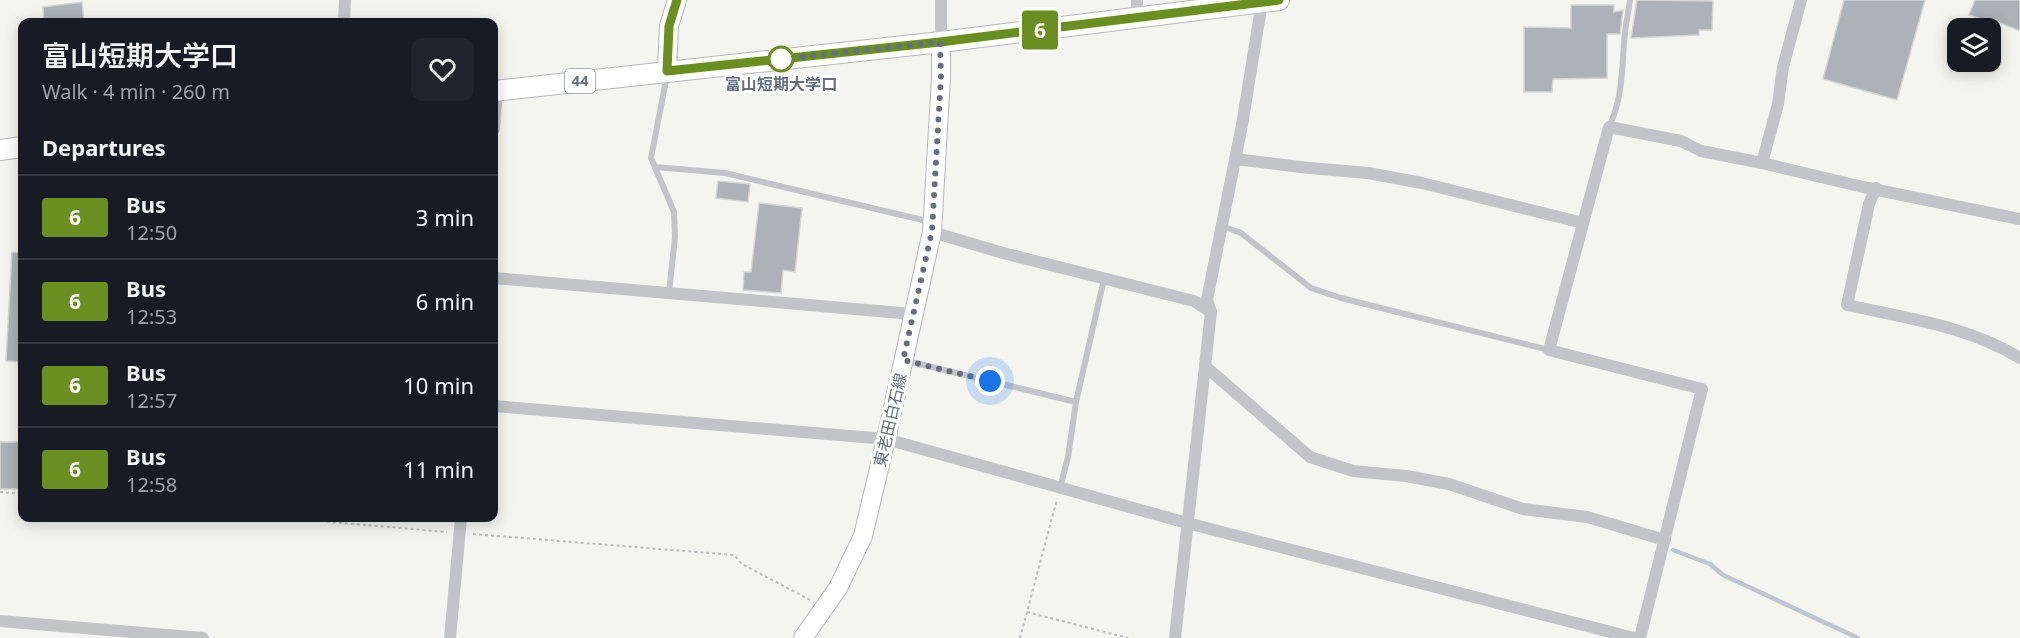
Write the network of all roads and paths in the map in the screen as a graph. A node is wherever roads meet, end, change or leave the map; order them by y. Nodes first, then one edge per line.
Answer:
1 (345, 0) edge
2 (677, 0) edge
3 (941, 0) edge
4 (1630, 0) edge
5 (1801, 0) edge
6 (1270, 1) edge
7 (1137, 9) edge
8 (344, 18) edge
9 (940, 42) junction
10 (667, 71) junction
11 (498, 91) edge
12 (1609, 127) junction
13 (18, 148) edge
14 (0, 150) edge
15 (1235, 159) junction
16 (1762, 163) junction
17 (655, 167) junction
18 (1876, 188) junction
19 (2020, 219) edge
20 (1583, 223) junction
21 (1221, 226) junction
22 (932, 227) junction
23 (498, 278) edge
24 (1104, 279) junction
25 (669, 293) junction
26 (1211, 312) junction
27 (913, 314) junction
28 (1549, 350) junction
29 (2020, 358) edge
30 (903, 360) junction
31 (1205, 366) junction
32 (1076, 402) junction
33 (498, 406) edge
34 (886, 439) junction
35 (1060, 488) junction
36 (0, 492) edge
37 (18, 494) edge
38 (331, 522) edge
39 (460, 522) edge
40 (1187, 523) junction
41 (459, 533) junction
42 (1665, 540) junction
43 (824, 607) junction
44 (1027, 612) junction
45 (0, 621) edge
46 (203, 638) edge
47 (450, 638) edge
48 (803, 638) edge
49 (1020, 638) edge
50 (1128, 638) edge
51 (1175, 638) edge
52 (1634, 638) edge
53 (1640, 638) edge

1 - 8 street
2 - 10 main road
3 - 9 street
4 - 12 lane
5 - 16 street
6 - 7 main road, 44
6 - 15 street
7 - 9 main road, 44
9 - 10 main road, 44
9 - 22 main road, 東老田白石線
10 - 11 main road, 44
10 - 17 lane
12 - 16 street
12 - 20 street
13 - 14 main road
15 - 20 street
15 - 21 street
16 - 18 street
17 - 22 lane
17 - 25 lane
18 - 19 street
18 - 29 street
20 - 28 street
21 - 26 street
21 - 28 lane
22 - 24 street
22 - 27 main road, 東老田白石線
23 - 25 street
24 - 26 street
24 - 32 lane
25 - 27 street
26 - 31 street
27 - 30 main road, 東老田白石線
28 - 42 street
30 - 32 lane
30 - 34 main road, 東老田白石線
31 - 40 street
31 - 42 street
32 - 35 lane
33 - 34 street
34 - 35 street
34 - 43 main road, 東老田白石線
35 - 40 street
35 - 44 path
36 - 37 path
38 - 41 path
39 - 41 street
40 - 51 street
40 - 52 street
41 - 43 path
41 - 47 street
42 - 53 street
43 - 48 main road, 東老田白石線
44 - 49 path
44 - 50 path
45 - 46 street

